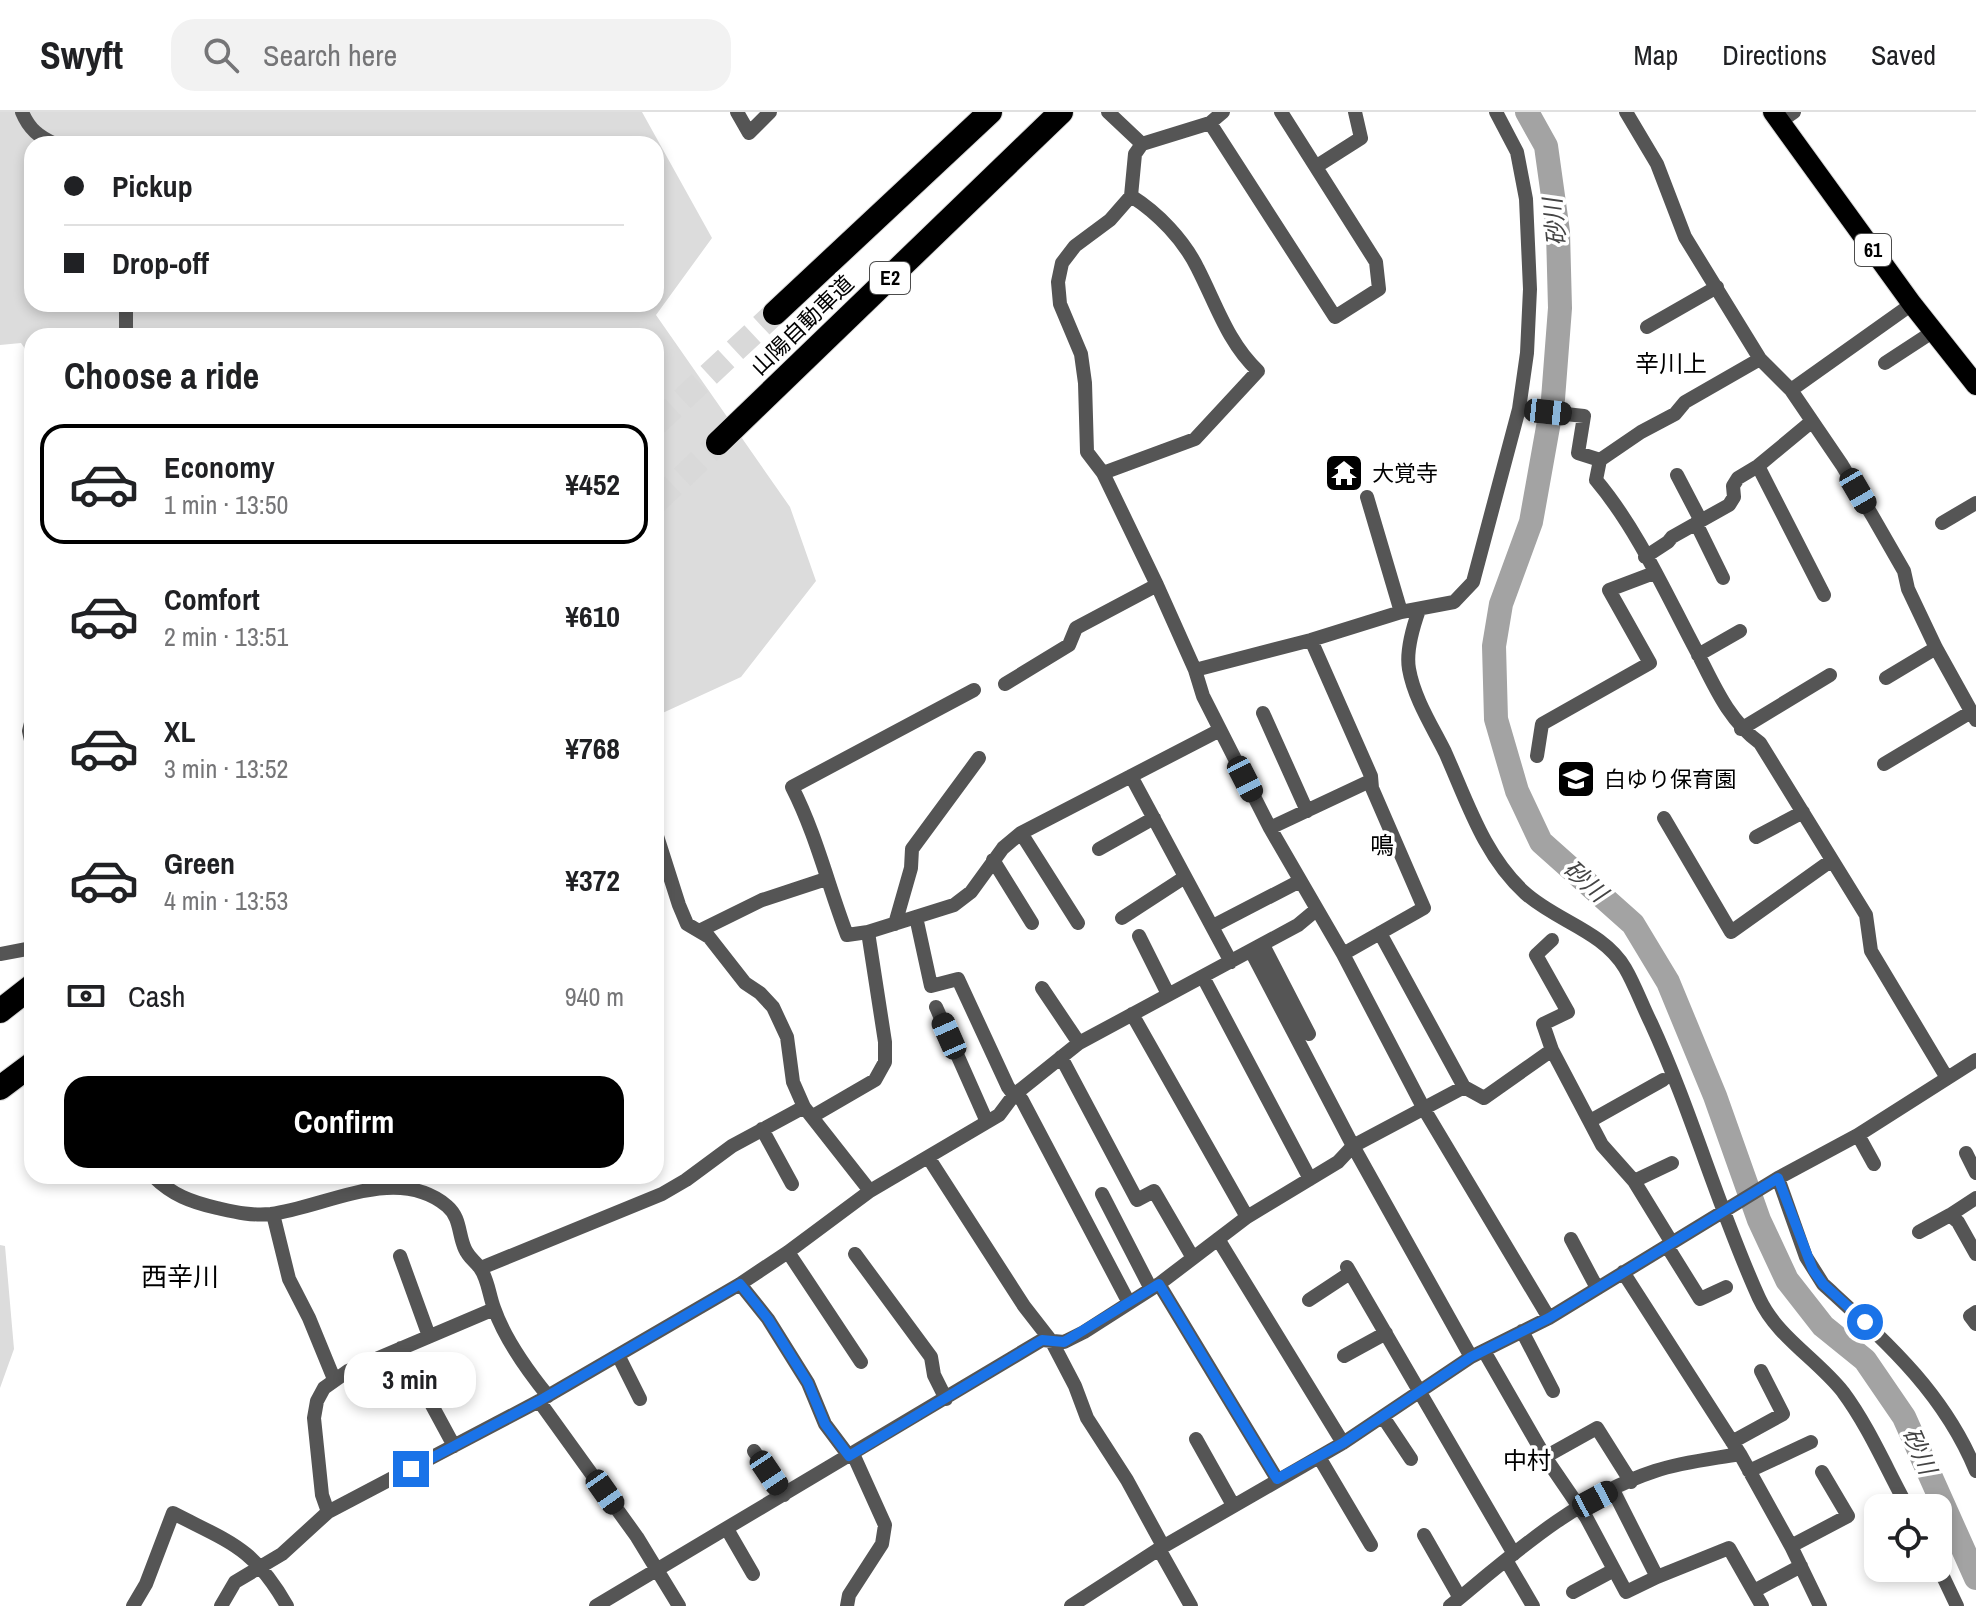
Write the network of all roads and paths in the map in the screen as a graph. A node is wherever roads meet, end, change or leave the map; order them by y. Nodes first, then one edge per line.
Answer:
1 (22, 112) edge
2 (737, 112) edge
3 (770, 112) edge
4 (990, 112) edge
5 (1061, 112) edge
6 (1223, 112) edge
7 (1281, 112) edge
8 (1355, 112) edge
9 (1496, 112) edge
10 (1626, 112) edge
11 (1110, 115) edge
12 (1783, 115) edge
13 (1210, 123) junction
14 (38, 136) edge
15 (1142, 144) junction
16 (1317, 166) junction
17 (1131, 196) junction
18 (1717, 287) junction
19 (1912, 304) junction
20 (775, 313) tunnel mouth
21 (1647, 327) dead end
22 (1934, 331) junction
23 (1760, 359) junction
24 (1885, 363) dead end
25 (1976, 385) edge
26 (1791, 390) junction
27 (1519, 409) junction
28 (1811, 422) junction
29 (718, 443) tunnel mouth
30 (1600, 460) junction
31 (1758, 466) junction
32 (1103, 473) junction
33 (1677, 475) dead end
34 (1367, 497) dead end
35 (1976, 503) edge
36 (1698, 522) junction
37 (1942, 523) dead end
38 (1645, 557) junction
39 (1654, 573) junction
40 (1723, 578) dead end
41 (1157, 585) junction
42 (1824, 595) dead end
43 (1419, 610) junction
44 (1401, 612) junction
45 (1740, 631) dead end
46 (1311, 640) junction
47 (1936, 648) junction
48 (1698, 655) junction
49 (1195, 670) junction
50 (1830, 675) dead end
51 (1886, 678) dead end
52 (1005, 684) dead end
53 (974, 690) dead end
54 (1263, 713) dead end
55 (1973, 716) edge
56 (1741, 729) junction
57 (1220, 730) junction
58 (1537, 756) dead end
59 (979, 758) dead end
60 (1884, 764) dead end
61 (1131, 776) junction
62 (1370, 781) junction
63 (1307, 811) junction
64 (1803, 812) junction
65 (1154, 818) junction
66 (1664, 818) dead end
67 (1270, 828) junction
68 (1021, 833) junction
69 (1756, 837) dead end
70 (1099, 849) dead end
71 (664, 858) edge
72 (993, 860) junction
73 (1832, 860) junction
74 (1185, 877) junction
75 (826, 879) junction
76 (1300, 881) junction
77 (1316, 910) junction
78 (916, 917) junction
79 (1122, 918) dead end
80 (1032, 923) dead end
81 (1078, 923) dead end
82 (895, 924) junction
83 (1213, 926) junction
84 (699, 931) junction
85 (868, 932) junction
86 (1380, 933) junction
87 (1139, 936) dead end
88 (1552, 940) dead end
89 (1257, 948) junction
90 (24, 950) edge
91 (0, 954) edge
92 (1343, 954) junction
93 (1231, 962) junction
94 (1203, 977) junction
95 (1042, 988) dead end
96 (24, 992) edge
97 (1168, 994) junction
98 (936, 1007) dead end
99 (0, 1011) edge
100 (1132, 1014) junction
101 (1309, 1034) dead end
102 (1079, 1043) junction
103 (1552, 1050) junction
104 (1061, 1057) junction
105 (1976, 1060) edge
106 (24, 1070) edge
107 (1947, 1078) junction
108 (1663, 1080) dead end
109 (1464, 1087) junction
110 (0, 1088) edge
111 (1014, 1095) junction
112 (1424, 1109) junction
113 (808, 1111) junction
114 (1590, 1121) junction
115 (987, 1122) junction
116 (762, 1129) junction
117 (1858, 1135) junction
118 (1353, 1146) junction
119 (1966, 1153) dead end
120 (928, 1157) junction
121 (1672, 1163) dead end
122 (1874, 1164) dead end
123 (1976, 1173) edge
124 (1310, 1179) junction
125 (1776, 1180) junction
126 (1634, 1181) junction
127 (163, 1184) edge
128 (792, 1184) dead end
129 (870, 1191) junction
130 (1102, 1194) dead end
131 (1976, 1198) edge
132 (1728, 1210) junction
133 (273, 1214) junction
134 (1950, 1215) junction
135 (1247, 1217) junction
136 (1919, 1232) dead end
137 (1218, 1239) junction
138 (1571, 1239) dead end
139 (1670, 1244) junction
140 (788, 1252) junction
141 (855, 1254) dead end
142 (1976, 1254) edge
143 (400, 1256) dead end
144 (1193, 1258) junction
145 (481, 1268) junction
146 (1623, 1272) junction
147 (740, 1284) junction
148 (1155, 1286) junction
149 (1726, 1287) dead end
150 (1597, 1288) junction
151 (1309, 1300) dead end
152 (1129, 1303) junction
153 (494, 1309) junction
154 (1976, 1312) edge
155 (1549, 1318) junction
156 (1976, 1324) edge
157 (1522, 1331) junction
158 (1386, 1333) junction
159 (429, 1336) junction
160 (1052, 1342) junction
161 (401, 1348) junction
162 (1477, 1354) junction
163 (618, 1355) junction
164 (1344, 1356) dead end
165 (861, 1362) dead end
166 (1761, 1371) dead end
167 (334, 1379) junction
168 (1419, 1390) junction
169 (1553, 1391) dead end
170 (544, 1398) junction
171 (640, 1399) dead end
172 (946, 1399) junction
173 (1383, 1417) junction
174 (1196, 1439) dead end
175 (1811, 1442) dead end
176 (1343, 1443) junction
177 (454, 1446) junction
178 (1736, 1448) junction
179 (754, 1451) dead end
180 (851, 1455) junction
181 (1319, 1457) junction
182 (1545, 1457) junction
183 (1411, 1459) dead end
184 (1749, 1471) junction
185 (1976, 1471) edge
186 (1822, 1472) dead end
187 (1277, 1479) junction
188 (1631, 1482) junction
189 (1613, 1490) junction
190 (1900, 1494) edge
191 (784, 1495) junction
192 (1233, 1505) junction
193 (1578, 1509) junction
194 (328, 1512) junction
195 (727, 1529) junction
196 (1424, 1535) dead end
197 (1371, 1545) dead end
198 (1791, 1546) junction
199 (1161, 1548) junction
200 (1510, 1557) junction
201 (260, 1566) junction
202 (1801, 1566) junction
203 (1614, 1570) junction
204 (657, 1571) junction
205 (753, 1574) dead end
206 (1657, 1577) junction
207 (1946, 1582) edge
208 (1754, 1591) junction
209 (1573, 1592) dead end
210 (1625, 1599) edge
211 (1455, 1602) edge
212 (133, 1606) edge
213 (221, 1606) edge
214 (287, 1606) edge
215 (596, 1606) edge
216 (679, 1606) edge
217 (847, 1606) edge
218 (1071, 1606) edge
219 (1191, 1606) edge
220 (1533, 1606) edge
221 (1762, 1606) edge
222 (1820, 1606) edge
223 (1957, 1606) edge

1 - 14 street
2 - 3 street
4 - 20 highway, 山陽自動車道 / E2
5 - 29 highway, 山陽自動車道 / E2
6 - 13 street
7 - 16 street
8 - 16 street
9 - 27 street
10 - 18 street
11 - 15 street
12 - 19 main road, 61
13 - 15 street
13 - 16 street
15 - 17 street
17 - 32 street
17 - 32 street
18 - 21 street
18 - 23 street
19 - 22 main road, 61
19 - 26 street
22 - 24 street
22 - 25 main road, 61
23 - 26 street
23 - 30 street
26 - 28 street
27 - 30 street
27 - 43 street
28 - 31 street
28 - 47 street
30 - 38 street
31 - 36 street
31 - 42 street
32 - 41 street
33 - 36 street
34 - 44 street
35 - 37 street
36 - 38 street
36 - 40 street
38 - 39 street
39 - 48 street
39 - 58 street
41 - 49 street
41 - 52 street
43 - 44 street
43 - 132 street
44 - 46 street
45 - 48 street
46 - 49 street
46 - 62 street
47 - 51 street
47 - 55 street
48 - 56 street
49 - 57 street
50 - 56 street
53 - 75 street
54 - 63 street
55 - 60 street
56 - 64 street
57 - 61 street
57 - 67 street
59 - 82 street
61 - 65 street
61 - 68 street
62 - 63 street
62 - 86 street
63 - 67 street
64 - 69 street
64 - 73 street
65 - 70 street
65 - 74 street
66 - 73 street
67 - 76 street
68 - 72 street
68 - 81 street
71 - 84 street
72 - 78 street
72 - 80 street
73 - 107 street
74 - 79 street
74 - 83 street
75 - 84 street
75 - 85 street
76 - 77 street
76 - 83 street
77 - 89 street
77 - 92 street
78 - 82 street
78 - 111 street
82 - 85 street
83 - 93 street
84 - 113 street
85 - 113 street
86 - 92 street
86 - 109 street
87 - 97 street
88 - 103 street
89 - 93 street
89 - 101 street
89 - 118 street
90 - 91 street
92 - 112 street
93 - 94 street
94 - 97 street
94 - 124 street
95 - 102 street
96 - 99 highway
97 - 100 street
98 - 115 street
100 - 102 street
100 - 135 street
102 - 104 street
103 - 109 street
103 - 114 street
104 - 111 street
104 - 144 street
105 - 107 street
106 - 110 highway
107 - 117 street
108 - 114 street
109 - 112 street
111 - 115 street
111 - 152 street
112 - 118 street
112 - 155 street
113 - 116 street
113 - 129 street
114 - 126 street
115 - 120 street
116 - 128 street
116 - 145 street
117 - 122 street
117 - 125 street
118 - 124 street
118 - 162 street
119 - 123 street
120 - 129 street
120 - 160 street
121 - 126 street
124 - 135 street
125 - 132 street
125 - 185 street
126 - 139 street
127 - 133 street
129 - 140 street
130 - 148 street
131 - 134 street
132 - 139 street
132 - 190 street
133 - 145 street
133 - 167 street
134 - 136 street
134 - 142 street
135 - 137 street
137 - 144 street
137 - 176 street
138 - 150 street
139 - 146 street
139 - 149 street
140 - 147 street
140 - 165 street
141 - 172 street
143 - 159 street
144 - 148 street
145 - 153 street
146 - 150 street
146 - 178 street
147 - 163 street
147 - 180 street
148 - 152 street
148 - 187 street
150 - 155 street
151 - 158 street
152 - 160 street
153 - 159 street
153 - 170 street
154 - 156 street
155 - 157 street
157 - 162 street
157 - 169 street
158 - 164 street
158 - 168 street
159 - 161 street
160 - 172 street
160 - 199 street
161 - 167 street
161 - 177 street
162 - 168 street
162 - 182 street
163 - 170 street
163 - 171 street
166 - 178 street
167 - 194 street
168 - 173 street
168 - 200 street
170 - 177 street
170 - 204 street
172 - 180 street
173 - 176 street
173 - 183 street
174 - 192 street
175 - 184 street
176 - 181 street
177 - 194 street
178 - 184 street
178 - 188 street
179 - 191 street
180 - 191 street
180 - 217 street
181 - 187 street
181 - 197 street
182 - 188 street
182 - 193 street
184 - 198 street
186 - 198 street
187 - 192 street
188 - 189 street
189 - 193 street
189 - 206 street
191 - 195 street
192 - 199 street
193 - 200 street
193 - 203 street
194 - 201 street
195 - 204 street
195 - 205 street
196 - 211 street
198 - 202 street
199 - 218 street
199 - 219 street
200 - 211 street
200 - 220 street
201 - 212 street
201 - 213 street
201 - 214 street
202 - 208 street
202 - 222 street
203 - 209 street
203 - 210 street
204 - 215 street
204 - 216 street
206 - 208 street
206 - 210 street
207 - 223 street
208 - 221 street

